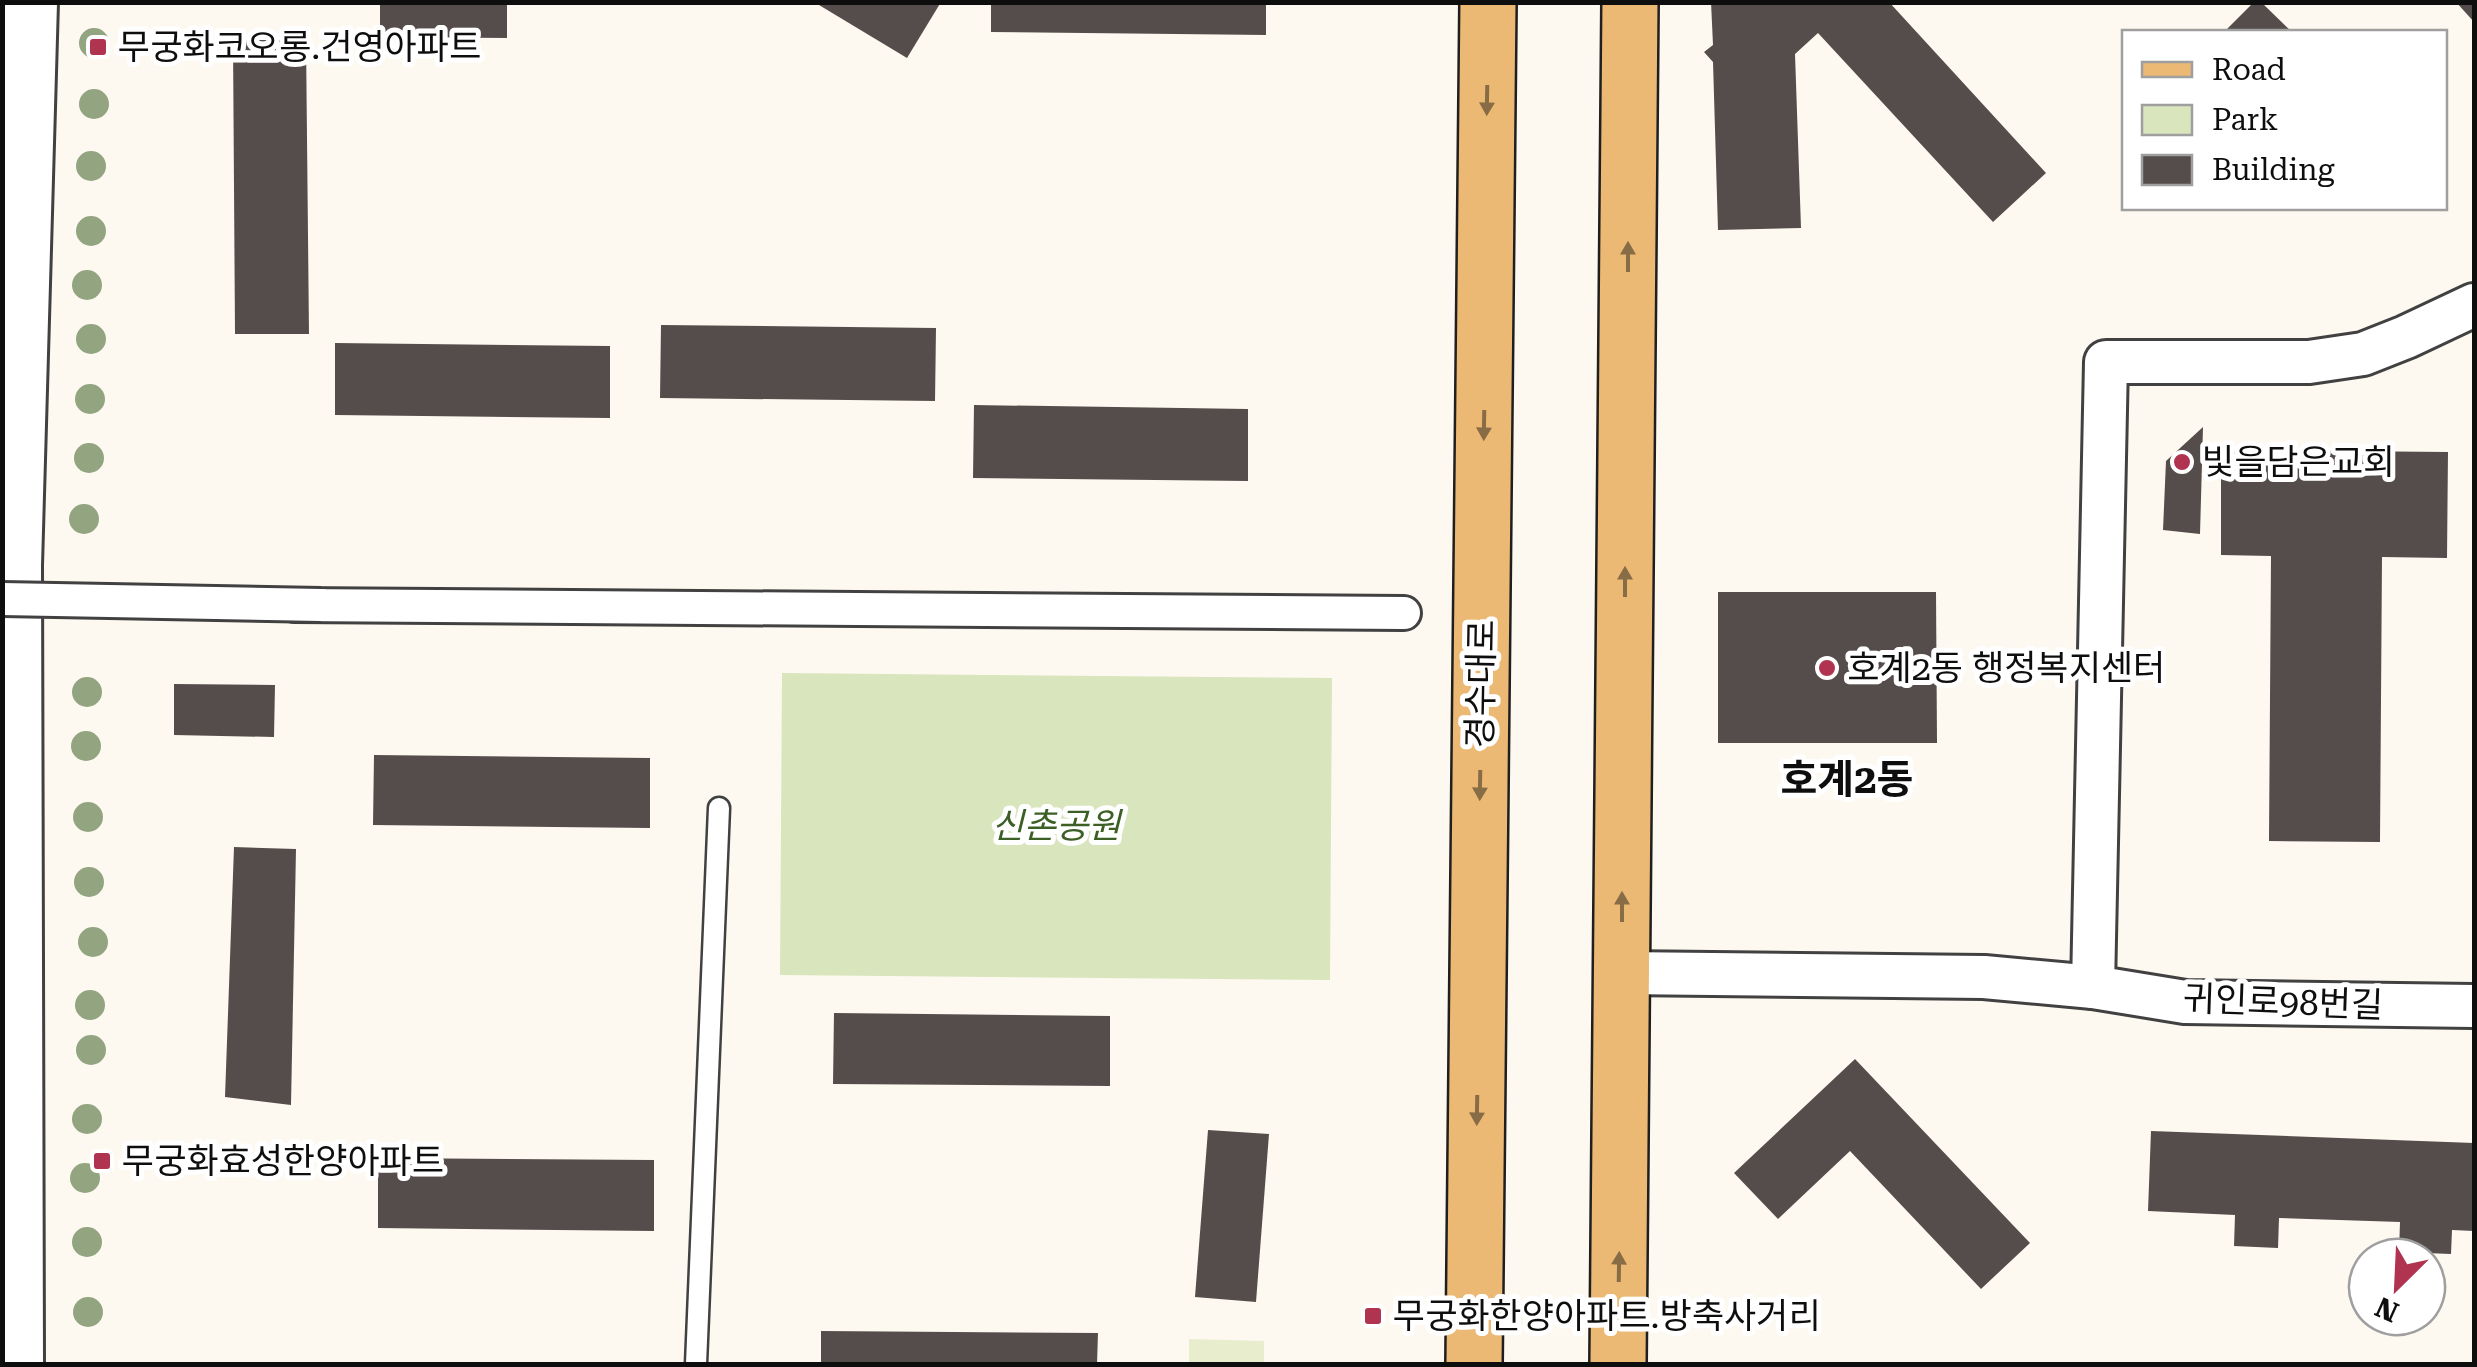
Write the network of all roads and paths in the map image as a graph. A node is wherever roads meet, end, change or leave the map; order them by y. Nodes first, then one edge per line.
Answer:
1 (31, 2) edge
2 (1488, 2) edge
3 (1630, 2) edge
4 (2474, 305) edge
5 (2, 599) edge
6 (102, 602) dead end
7 (321, 605) junction
8 (1404, 613) dead end
9 (719, 808) dead end
10 (1622, 973) junction
11 (2093, 987) junction
12 (2474, 1006) edge
13 (17, 1364) edge
14 (696, 1364) edge
15 (1474, 1364) edge
16 (1618, 1364) edge

1 - 13 street
2 -> 15 main road, 경수대로
10 -> 3 main road
4 - 11 street
5 - 7 street, bridge
6 - 7 street
7 - 8 street
9 - 14 lane
10 - 11 street, 귀인로98번길
16 -> 10 main road
11 - 12 street, 귀인로98번길

